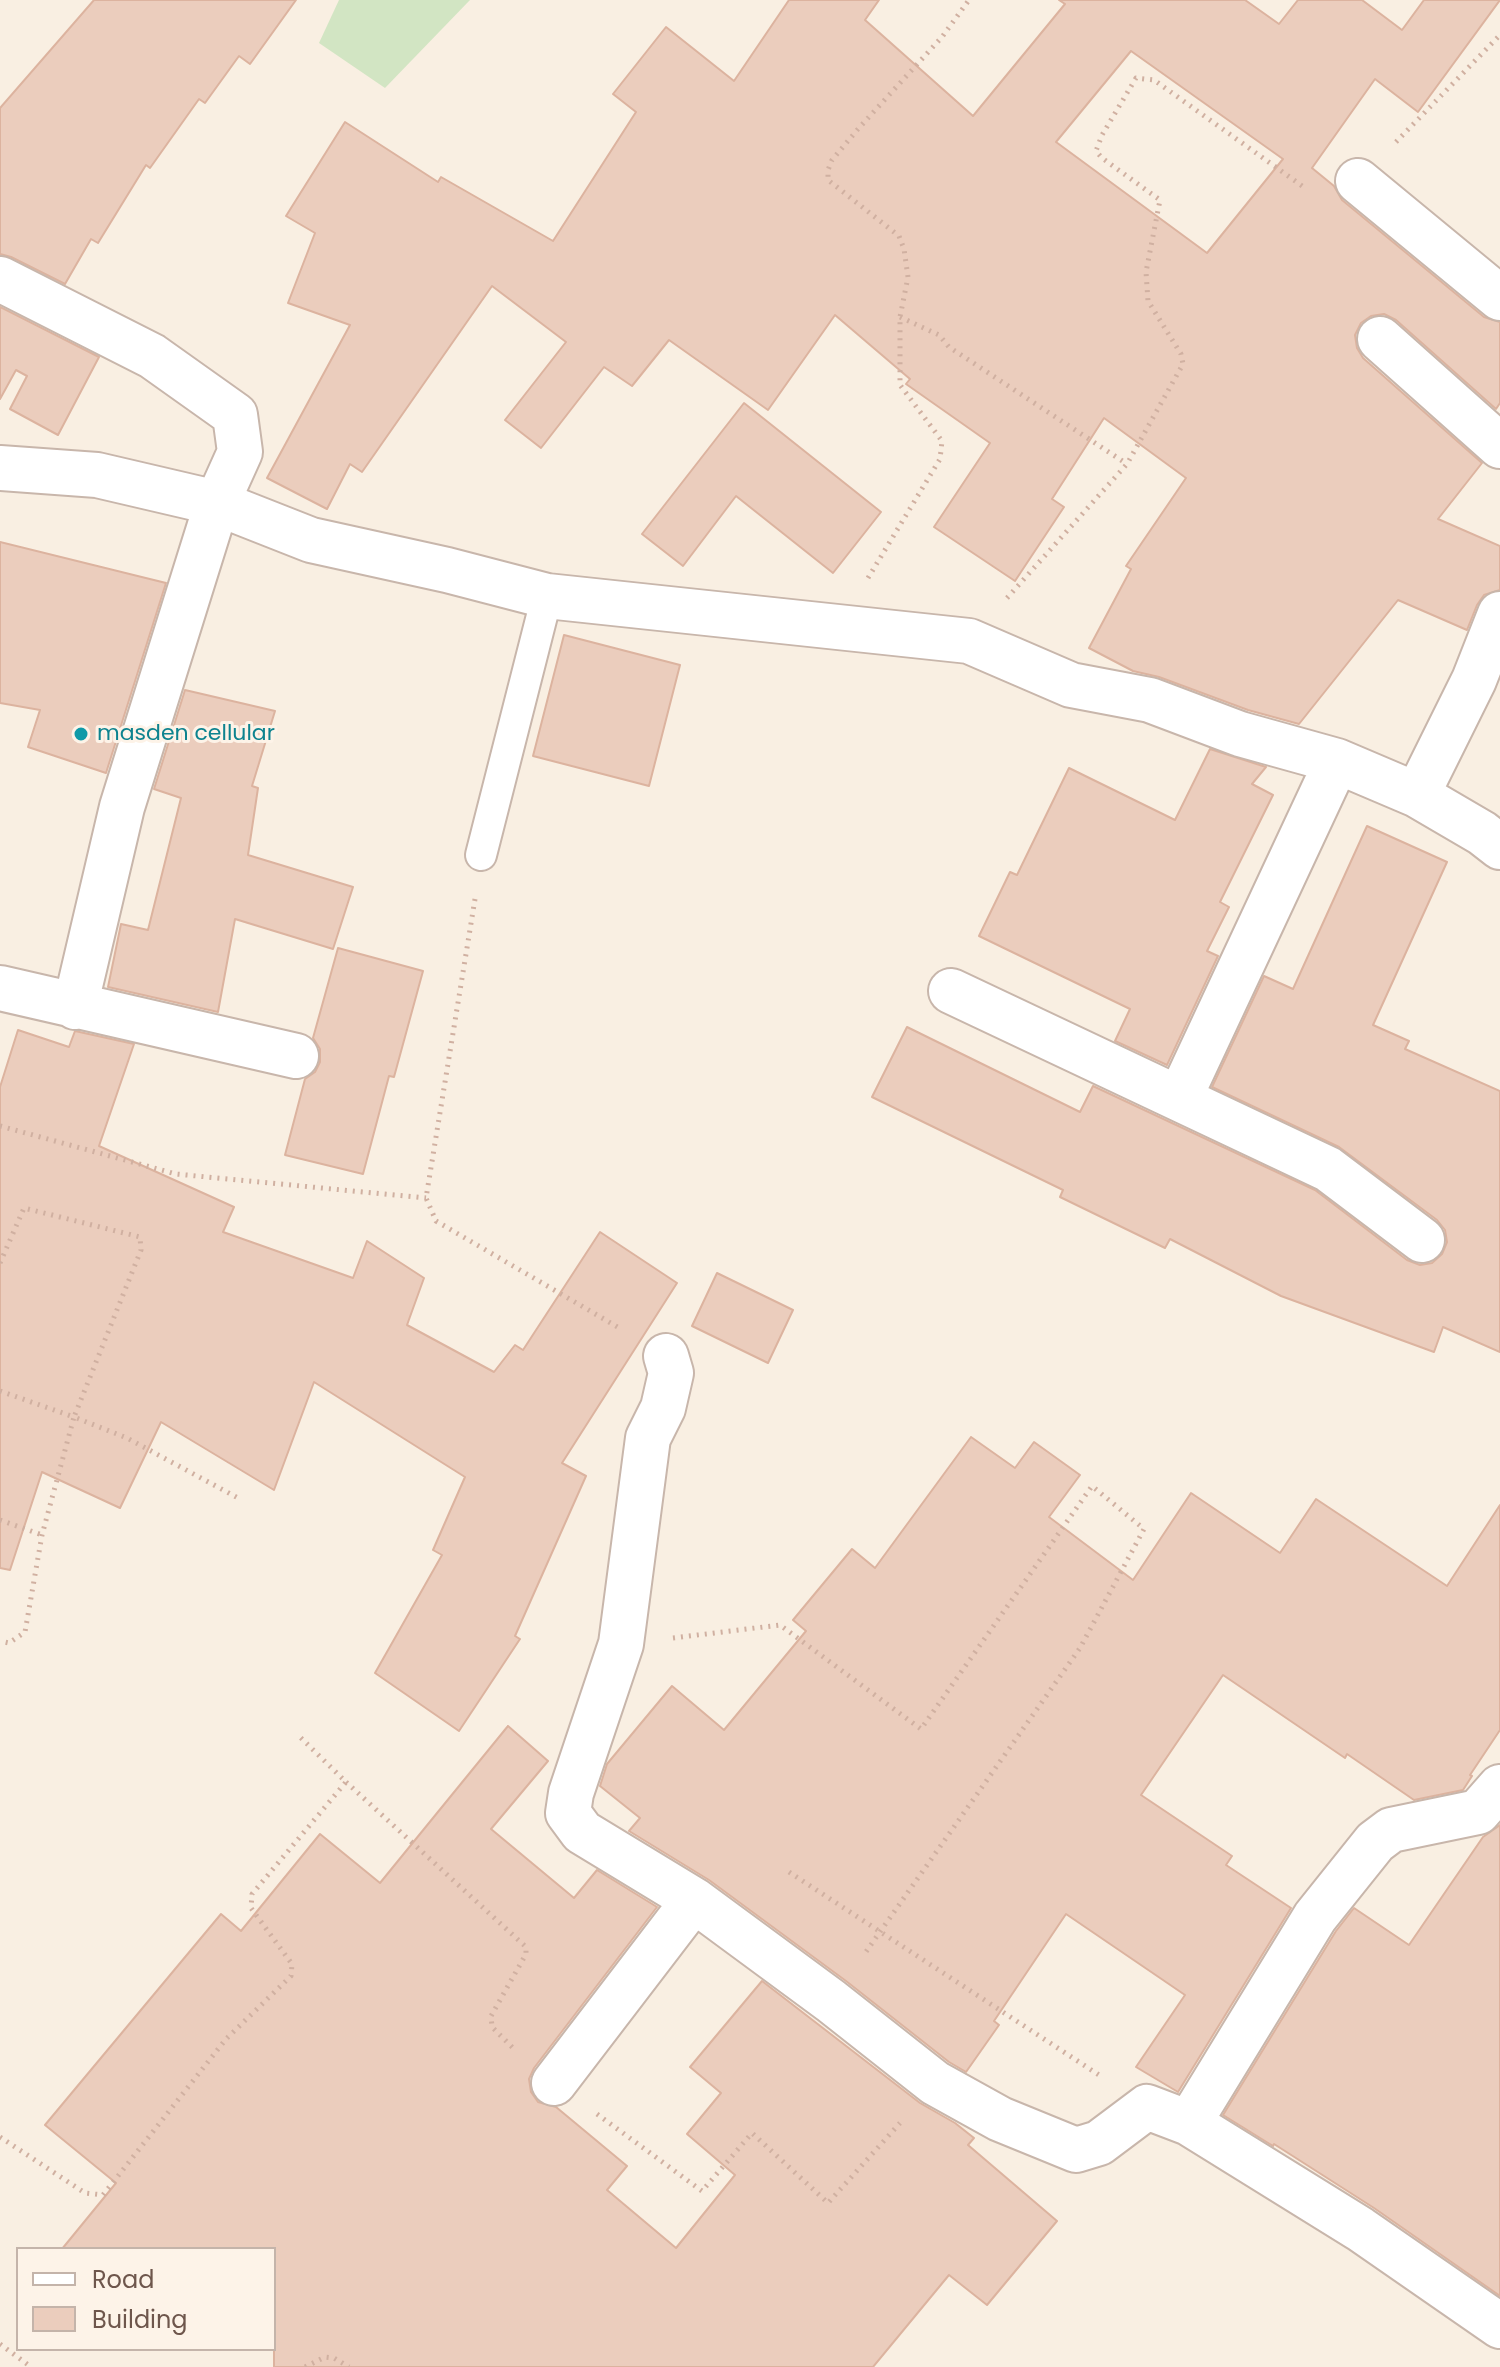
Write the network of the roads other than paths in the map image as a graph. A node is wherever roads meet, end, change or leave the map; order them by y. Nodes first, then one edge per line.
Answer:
1 (1358, 181) road end
2 (0, 279) edge
3 (1500, 298) edge
4 (1380, 339) dead end
5 (1500, 446) edge
6 (0, 468) edge
7 (217, 503) junction
8 (547, 596) junction
9 (1500, 614) edge
10 (1337, 761) junction
11 (1417, 795) junction
12 (1500, 847) edge
13 (481, 855) road end
14 (0, 988) edge
15 (951, 991) dead end
16 (75, 1007) junction
17 (296, 1056) dead end
18 (1180, 1097) junction
19 (1422, 1240) dead end
20 (666, 1356) road end
21 (1500, 1787) edge
22 (694, 1900) junction
23 (554, 2083) road end
24 (1189, 2123) junction
25 (1500, 2326) edge

1 - 3 street
2 - 7 street
4 - 5 street
6 - 7 street
7 - 8 street
7 - 16 street
8 - 10 street
8 - 13 lane
9 - 11 street
10 - 11 street
10 - 18 street
11 - 12 street
14 - 16 street
15 - 18 street
16 - 17 street
18 - 19 street
20 - 22 street
21 - 24 street
22 - 23 street
22 - 24 street
24 - 25 street

